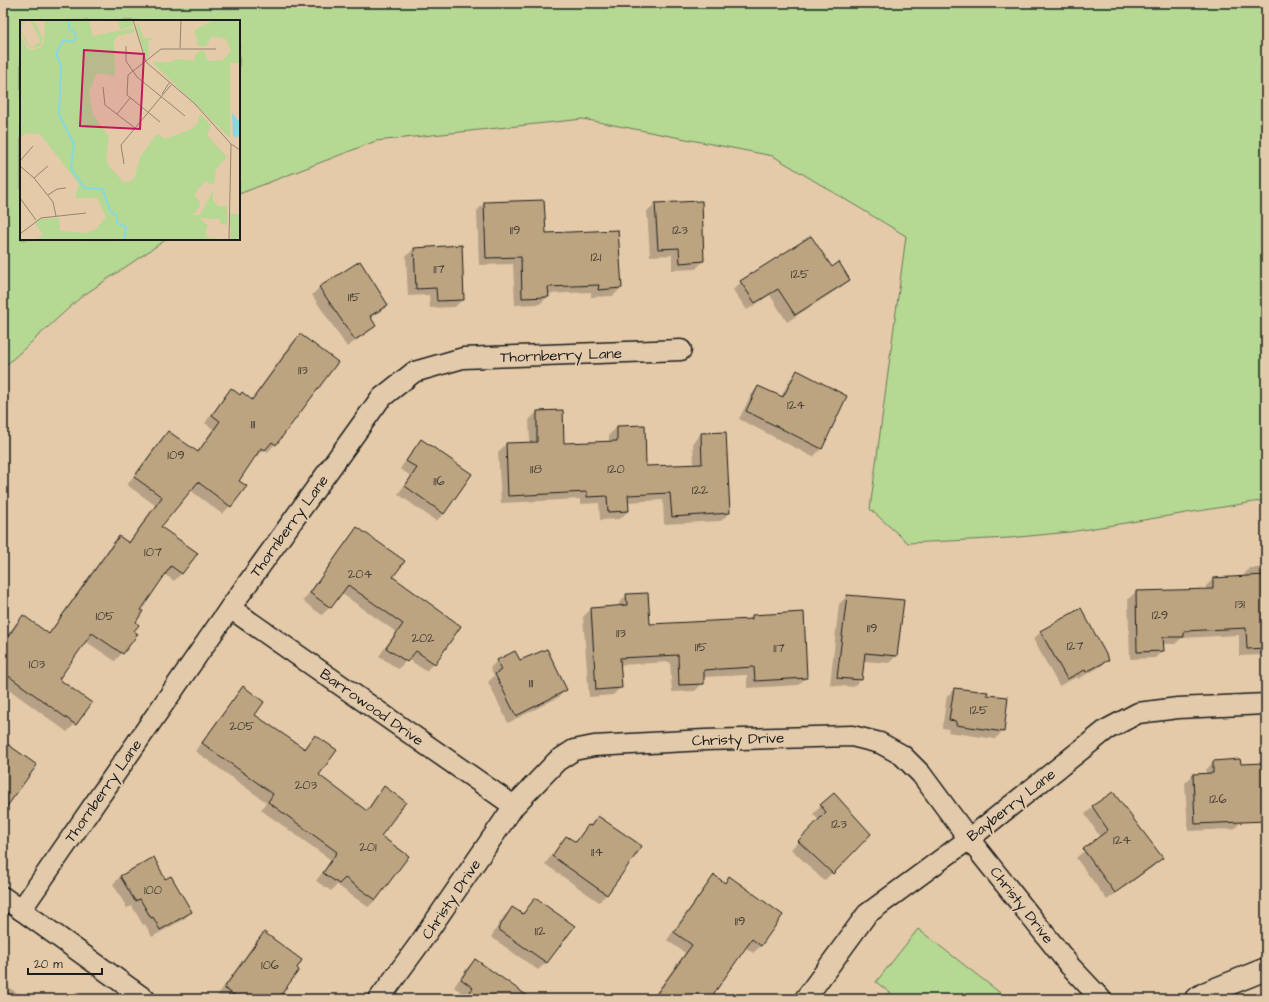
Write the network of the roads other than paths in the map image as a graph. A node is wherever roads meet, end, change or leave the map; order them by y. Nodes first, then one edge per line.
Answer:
1 (681, 350) dead end
2 (230, 608) junction
3 (1266, 704) edge
4 (514, 806) junction
5 (969, 838) junction
6 (3, 897) edge
7 (21, 910) junction
8 (1266, 969) edge
9 (145, 999) edge
10 (379, 999) edge
11 (805, 999) edge
12 (1101, 999) edge
13 (1196, 999) edge

1 - 2 street, Thornberry Lane
2 - 4 street, Barrowood Drive
2 - 7 street, Thornberry Lane
3 - 5 street, Bayberry Lane
4 - 5 street, Christy Drive
4 - 10 street, Christy Drive
5 - 11 street, Bayberry Lane
5 - 12 street, Christy Drive
6 - 7 street
7 - 9 street
8 - 13 street

